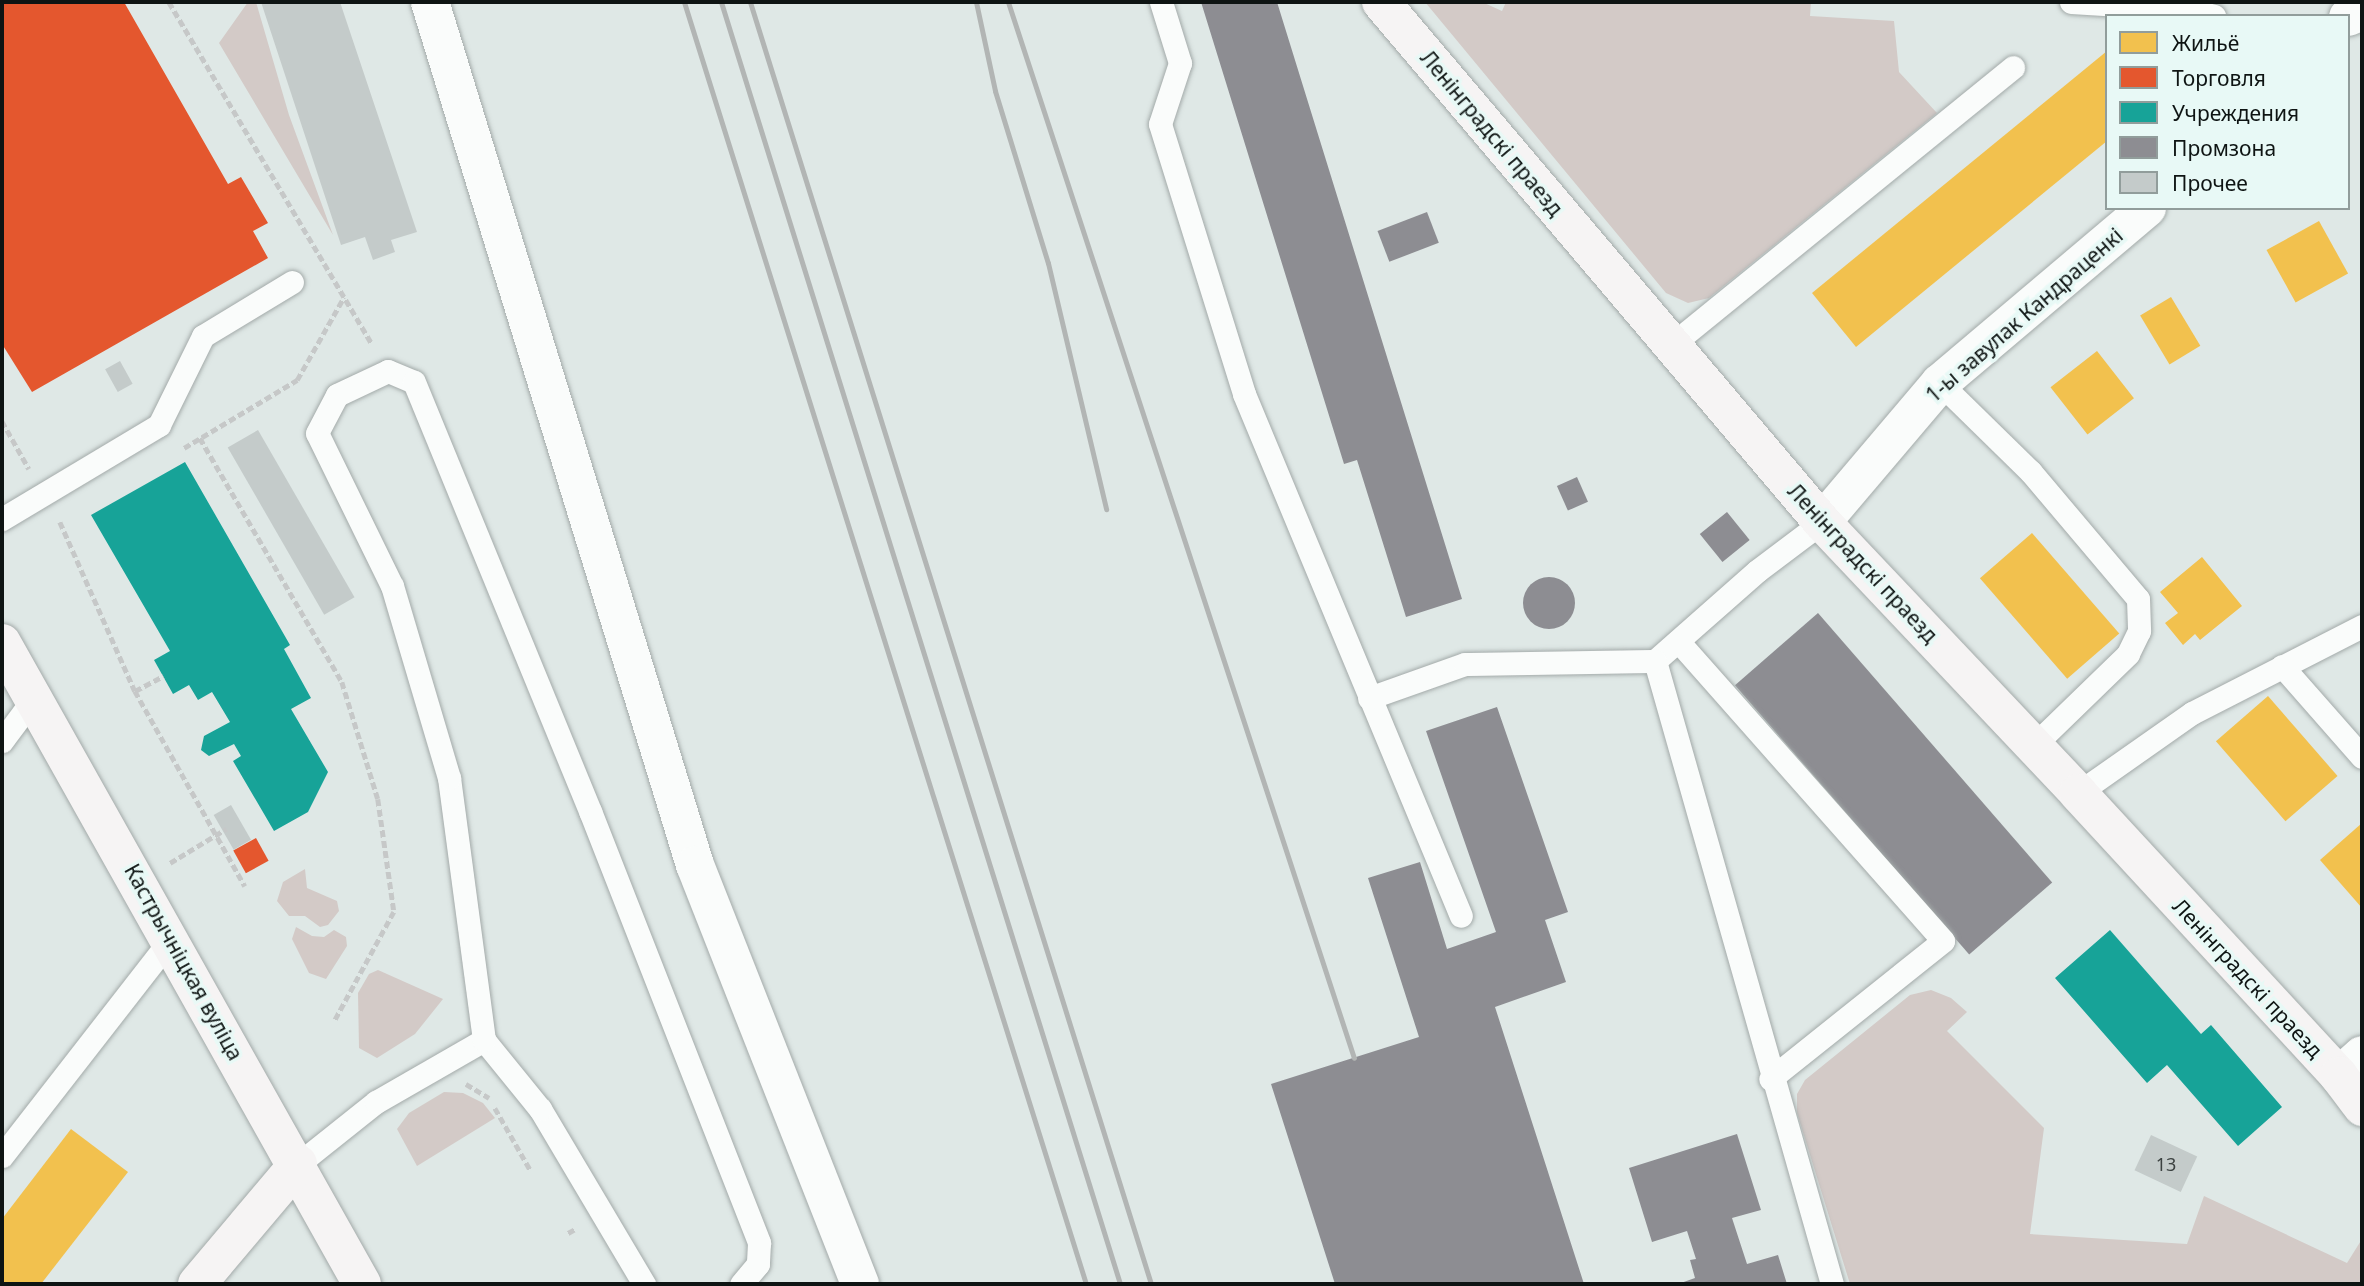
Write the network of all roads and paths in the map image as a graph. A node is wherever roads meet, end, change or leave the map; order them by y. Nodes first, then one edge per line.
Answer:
1 (169, 2) edge
2 (430, 2) edge
3 (1161, 2) edge
4 (1381, 2) edge
5 (2071, 2) edge
6 (2206, 14) edge
7 (2013, 68) dead end
8 (2145, 210) edge
9 (292, 282) dead end
10 (344, 297) junction
11 (1670, 346) junction
12 (388, 371) junction
13 (1940, 383) junction
14 (2, 421) edge
15 (44, 495) junction
16 (2, 519) edge
17 (1822, 522) junction
18 (2362, 626) edge
19 (1678, 641) junction
20 (2, 643) edge
21 (1655, 661) junction
22 (2282, 666) junction
23 (163, 676) dead end
24 (135, 691) junction
25 (34, 698) junction
26 (1368, 698) junction
27 (2, 741) edge
28 (2034, 745) junction
29 (2362, 757) edge
30 (2078, 793) junction
31 (226, 830) dead end
32 (216, 835) junction
33 (139, 881) junction
34 (245, 886) dead end
35 (1461, 916) dead end
36 (171, 939) junction
37 (334, 1022) dead end
38 (484, 1040) junction
39 (2351, 1066) edge
40 (1770, 1079) junction
41 (462, 1082) dead end
42 (2362, 1107) edge
43 (2, 1156) edge
44 (298, 1164) junction
45 (531, 1171) dead end
46 (197, 1284) edge
47 (362, 1284) edge
48 (644, 1284) edge
49 (741, 1284) edge
50 (860, 1284) edge
51 (1832, 1284) edge

1 - 10 path
2 - 50 street
3 - 26 lane
4 - 11 street, Ленінградскі праезд
5 - 6 lane
7 - 11 lane
8 - 13 street, 1-ы завулак Кандраценкі
9 - 15 lane
10 - 12 path
10 - 37 path
11 - 17 street, Ленінградскі праезд
12 - 38 lane
12 - 49 lane
13 - 17 street, 1-ы завулак Кандраценкі
13 - 28 lane
14 - 15 path
15 - 16 lane
15 - 24 path
17 - 19 lane
17 - 28 street, Ленінградскі праезд
18 - 22 lane
19 - 21 lane
19 - 40 lane
20 - 25 street, Кастрычніцкая вуліца
21 - 26 lane
21 - 40 lane
22 - 29 lane
22 - 30 lane
23 - 24 path
24 - 32 path
25 - 27 lane
25 - 33 street, Кастрычніцкая вуліца
26 - 35 lane
28 - 30 street, Ленінградскі праезд
30 - 39 street, Ленінградскі праезд
31 - 32 path
32 - 33 path
32 - 34 path
33 - 36 street, Кастрычніцкая вуліца
36 - 43 lane
36 - 44 street, Кастрычніцкая вуліца
38 - 44 lane
38 - 48 lane
39 - 42 street, Ленінградскі праезд
40 - 51 lane
41 - 45 path
44 - 46 street
44 - 47 street, Кастрычніцкая вуліца

